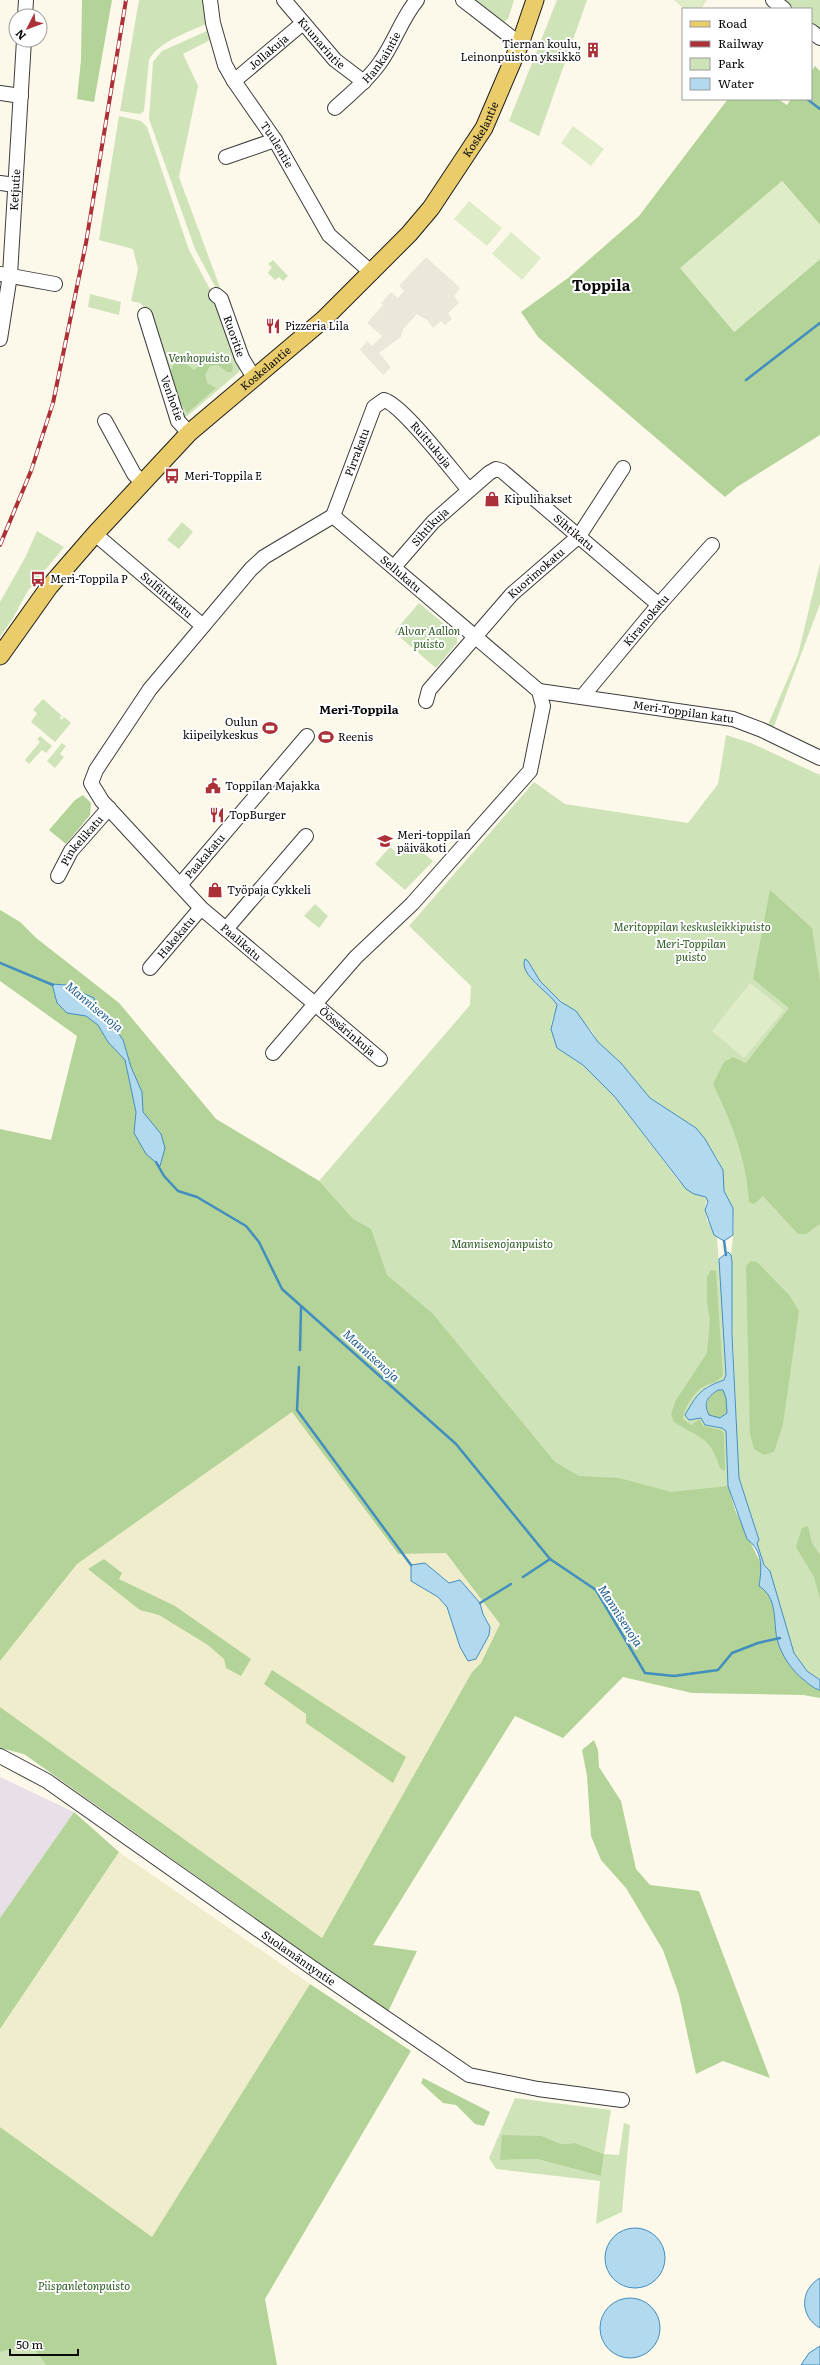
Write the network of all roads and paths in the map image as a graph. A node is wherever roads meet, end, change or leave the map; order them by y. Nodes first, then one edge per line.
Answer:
1 (210, 0) edge
2 (284, 0) edge
3 (417, 0) edge
4 (463, 0) edge
5 (535, 0) edge
6 (773, 0) edge
7 (783, 8) edge
8 (303, 23) junction
9 (812, 32) edge
10 (820, 38) edge
11 (520, 44) junction
12 (24, 48) edge
13 (234, 81) junction
14 (364, 82) junction
15 (0, 93) edge
16 (21, 96) junction
17 (335, 108) dead end
18 (275, 140) junction
19 (226, 157) dead end
20 (0, 183) edge
21 (15, 185) junction
22 (372, 273) junction
23 (5, 275) edge
24 (55, 284) dead end
25 (216, 295) dead end
26 (145, 315) dead end
27 (0, 340) edge
28 (254, 378) junction
29 (392, 402) joint
30 (105, 421) dead end
31 (189, 433) junction
32 (623, 468) dead end
33 (142, 482) junction
34 (469, 490) junction
35 (333, 516) junction
36 (95, 534) junction
37 (579, 536) junction
38 (712, 545) dead end
39 (394, 567) junction
40 (659, 605) junction
41 (202, 626) junction
42 (474, 637) junction
43 (0, 656) edge
44 (539, 691) junction
45 (582, 697) junction
46 (426, 701) dead end
47 (307, 736) dead end
48 (820, 758) edge
49 (109, 808) junction
50 (306, 836) dead end
51 (58, 876) dead end
52 (180, 885) junction
53 (201, 908) junction
54 (226, 930) junction
55 (150, 968) dead end
56 (315, 1004) junction
57 (273, 1053) dead end
58 (380, 1059) dead end
59 (0, 1756) edge
60 (622, 2100) dead end

1 - 13 street, Tuulentie
2 - 8 street, Kuunarintie
3 - 14 street, Hankaintie
4 - 11 street
5 - 11 main road, Koskelantie
6 - 7 street
8 - 13 street, Jollakuja
8 - 14 street, Kuunarintie
9 - 10 street
11 - 22 main road, Koskelantie
12 - 16 street, Ketjutie
13 - 18 street, Tuulentie
14 - 17 street, Hankaintie
15 - 16 street
16 - 21 street, Ketjutie
18 - 19 street
18 - 22 street, Tuulentie
20 - 21 street
21 - 23 street, Ketjutie
22 - 28 main road, Koskelantie
23 - 24 street
23 - 27 street, Ketjutie
25 - 28 street, Ruoritie
26 - 31 street, Venhotie
28 - 31 main road, Koskelantie
29 - 34 street, Ruittukuja
29 - 35 street, Pirrakatu
30 - 33 street
31 - 33 main road, Koskelantie
32 - 37 street, Kuorimokatu
33 - 36 main road, Koskelantie
34 - 37 street, Sihtikatu
34 - 39 street, Sihtikuja
35 - 39 street, Sellukatu
35 - 41 street
36 - 41 street, Sulfiittikatu
36 - 43 main road, Koskelantie
37 - 40 street, Sihtikatu
37 - 42 street, Kuorimokatu
38 - 40 street, Kiramokatu
39 - 42 street, Sellukatu
40 - 45 street, Kiramokatu
41 - 49 street, Paalikatu
42 - 44 street, Sellukatu
42 - 46 street, Kuorimokatu
44 - 45 street, Meri-Toppilan katu
44 - 56 street
45 - 48 street, Meri-Toppilan katu
47 - 52 street, Paakakatu
49 - 51 street, Pinkelikatu
49 - 52 street, Paalikatu
50 - 54 street
52 - 53 street, Paalikatu
53 - 54 street, Paalikatu
53 - 55 street, Hakekatu
54 - 56 street, Paalikatu
56 - 57 street
56 - 58 street, Öössärinkuja
59 - 60 street, Suolamännyntie

